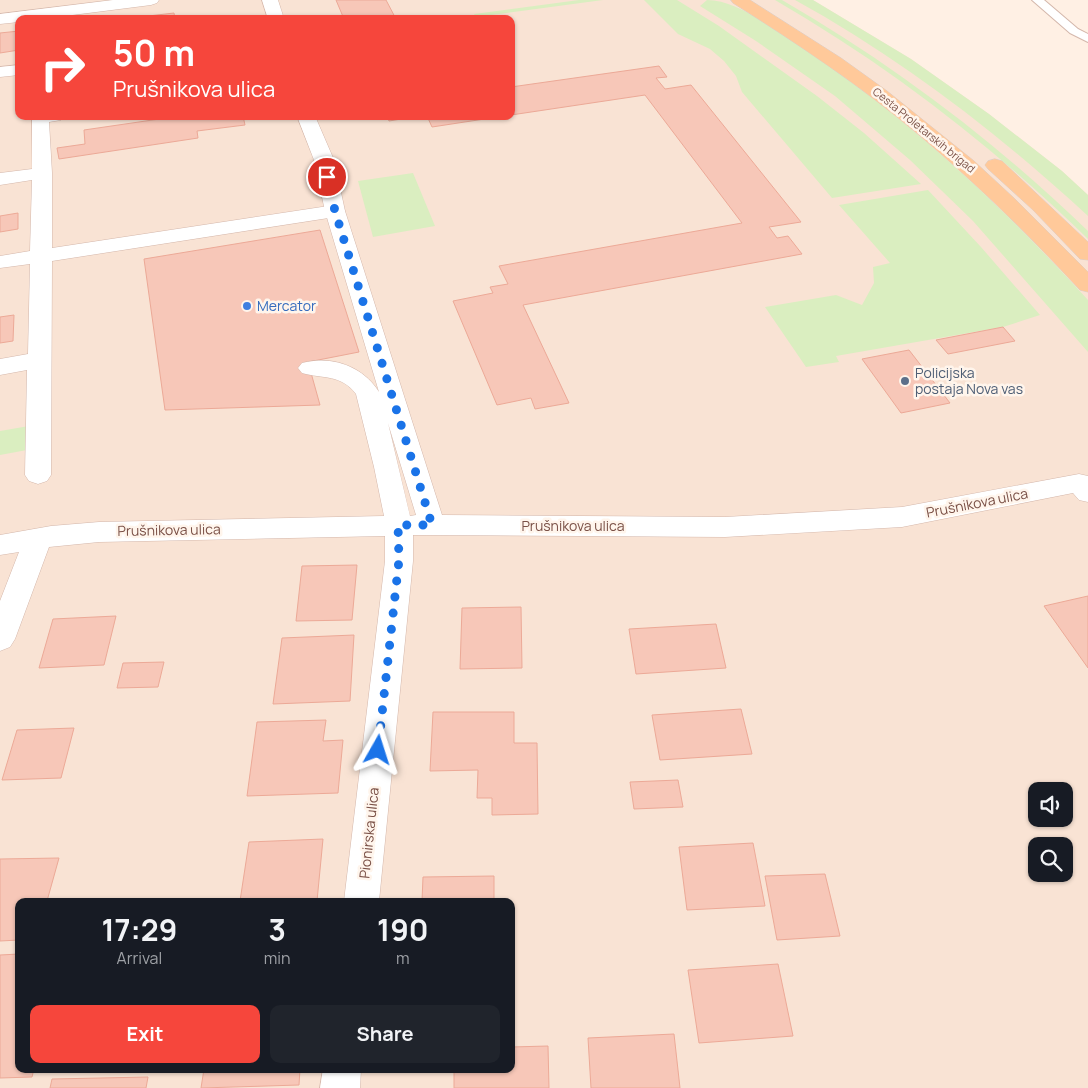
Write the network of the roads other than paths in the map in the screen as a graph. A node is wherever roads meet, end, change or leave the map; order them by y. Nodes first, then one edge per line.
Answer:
1 (152, 0) edge
2 (270, 0) edge
3 (739, 0) edge
4 (763, 0) edge
5 (1037, 0) edge
6 (32, 15) edge
7 (275, 15) edge
8 (15, 17) edge
9 (0, 19) edge
10 (1088, 38) edge
11 (15, 70) edge
12 (0, 72) edge
13 (938, 118) dead end
14 (45, 120) edge
15 (308, 120) edge
16 (980, 152) dead end
17 (42, 173) junction
18 (0, 179) edge
19 (335, 211) junction
20 (1088, 254) edge
21 (41, 256) junction
22 (0, 262) edge
23 (1088, 286) edge
24 (39, 360) junction
25 (0, 367) edge
26 (310, 368) dead end
27 (38, 475) dead end
28 (1088, 493) edge
29 (398, 525) junction
30 (432, 525) junction
31 (44, 537) junction
32 (0, 545) edge
33 (0, 639) edge
34 (361, 898) edge
35 (342, 1073) edge
36 (340, 1088) edge

1 - 6 street
2 - 7 street
3 - 23 main road, Cesta Proletarskih brigad
4 - 13 main road, Cesta Proletarskih brigad
5 - 10 lane
8 - 9 street
11 - 12 street
14 - 17 street
15 - 19 street
16 - 20 main road, Cesta Proletarskih brigad
17 - 18 street
17 - 21 street
19 - 21 street
19 - 30 street
21 - 22 street
21 - 24 street
24 - 25 street
24 - 27 street
26 - 29 street, Pionirska ulica
28 - 30 street, Prušnikova ulica
29 - 30 street, Prušnikova ulica
29 - 31 street, Prušnikova ulica
29 - 34 street, Pionirska ulica
31 - 32 street, Prušnikova ulica
31 - 33 street
35 - 36 street

